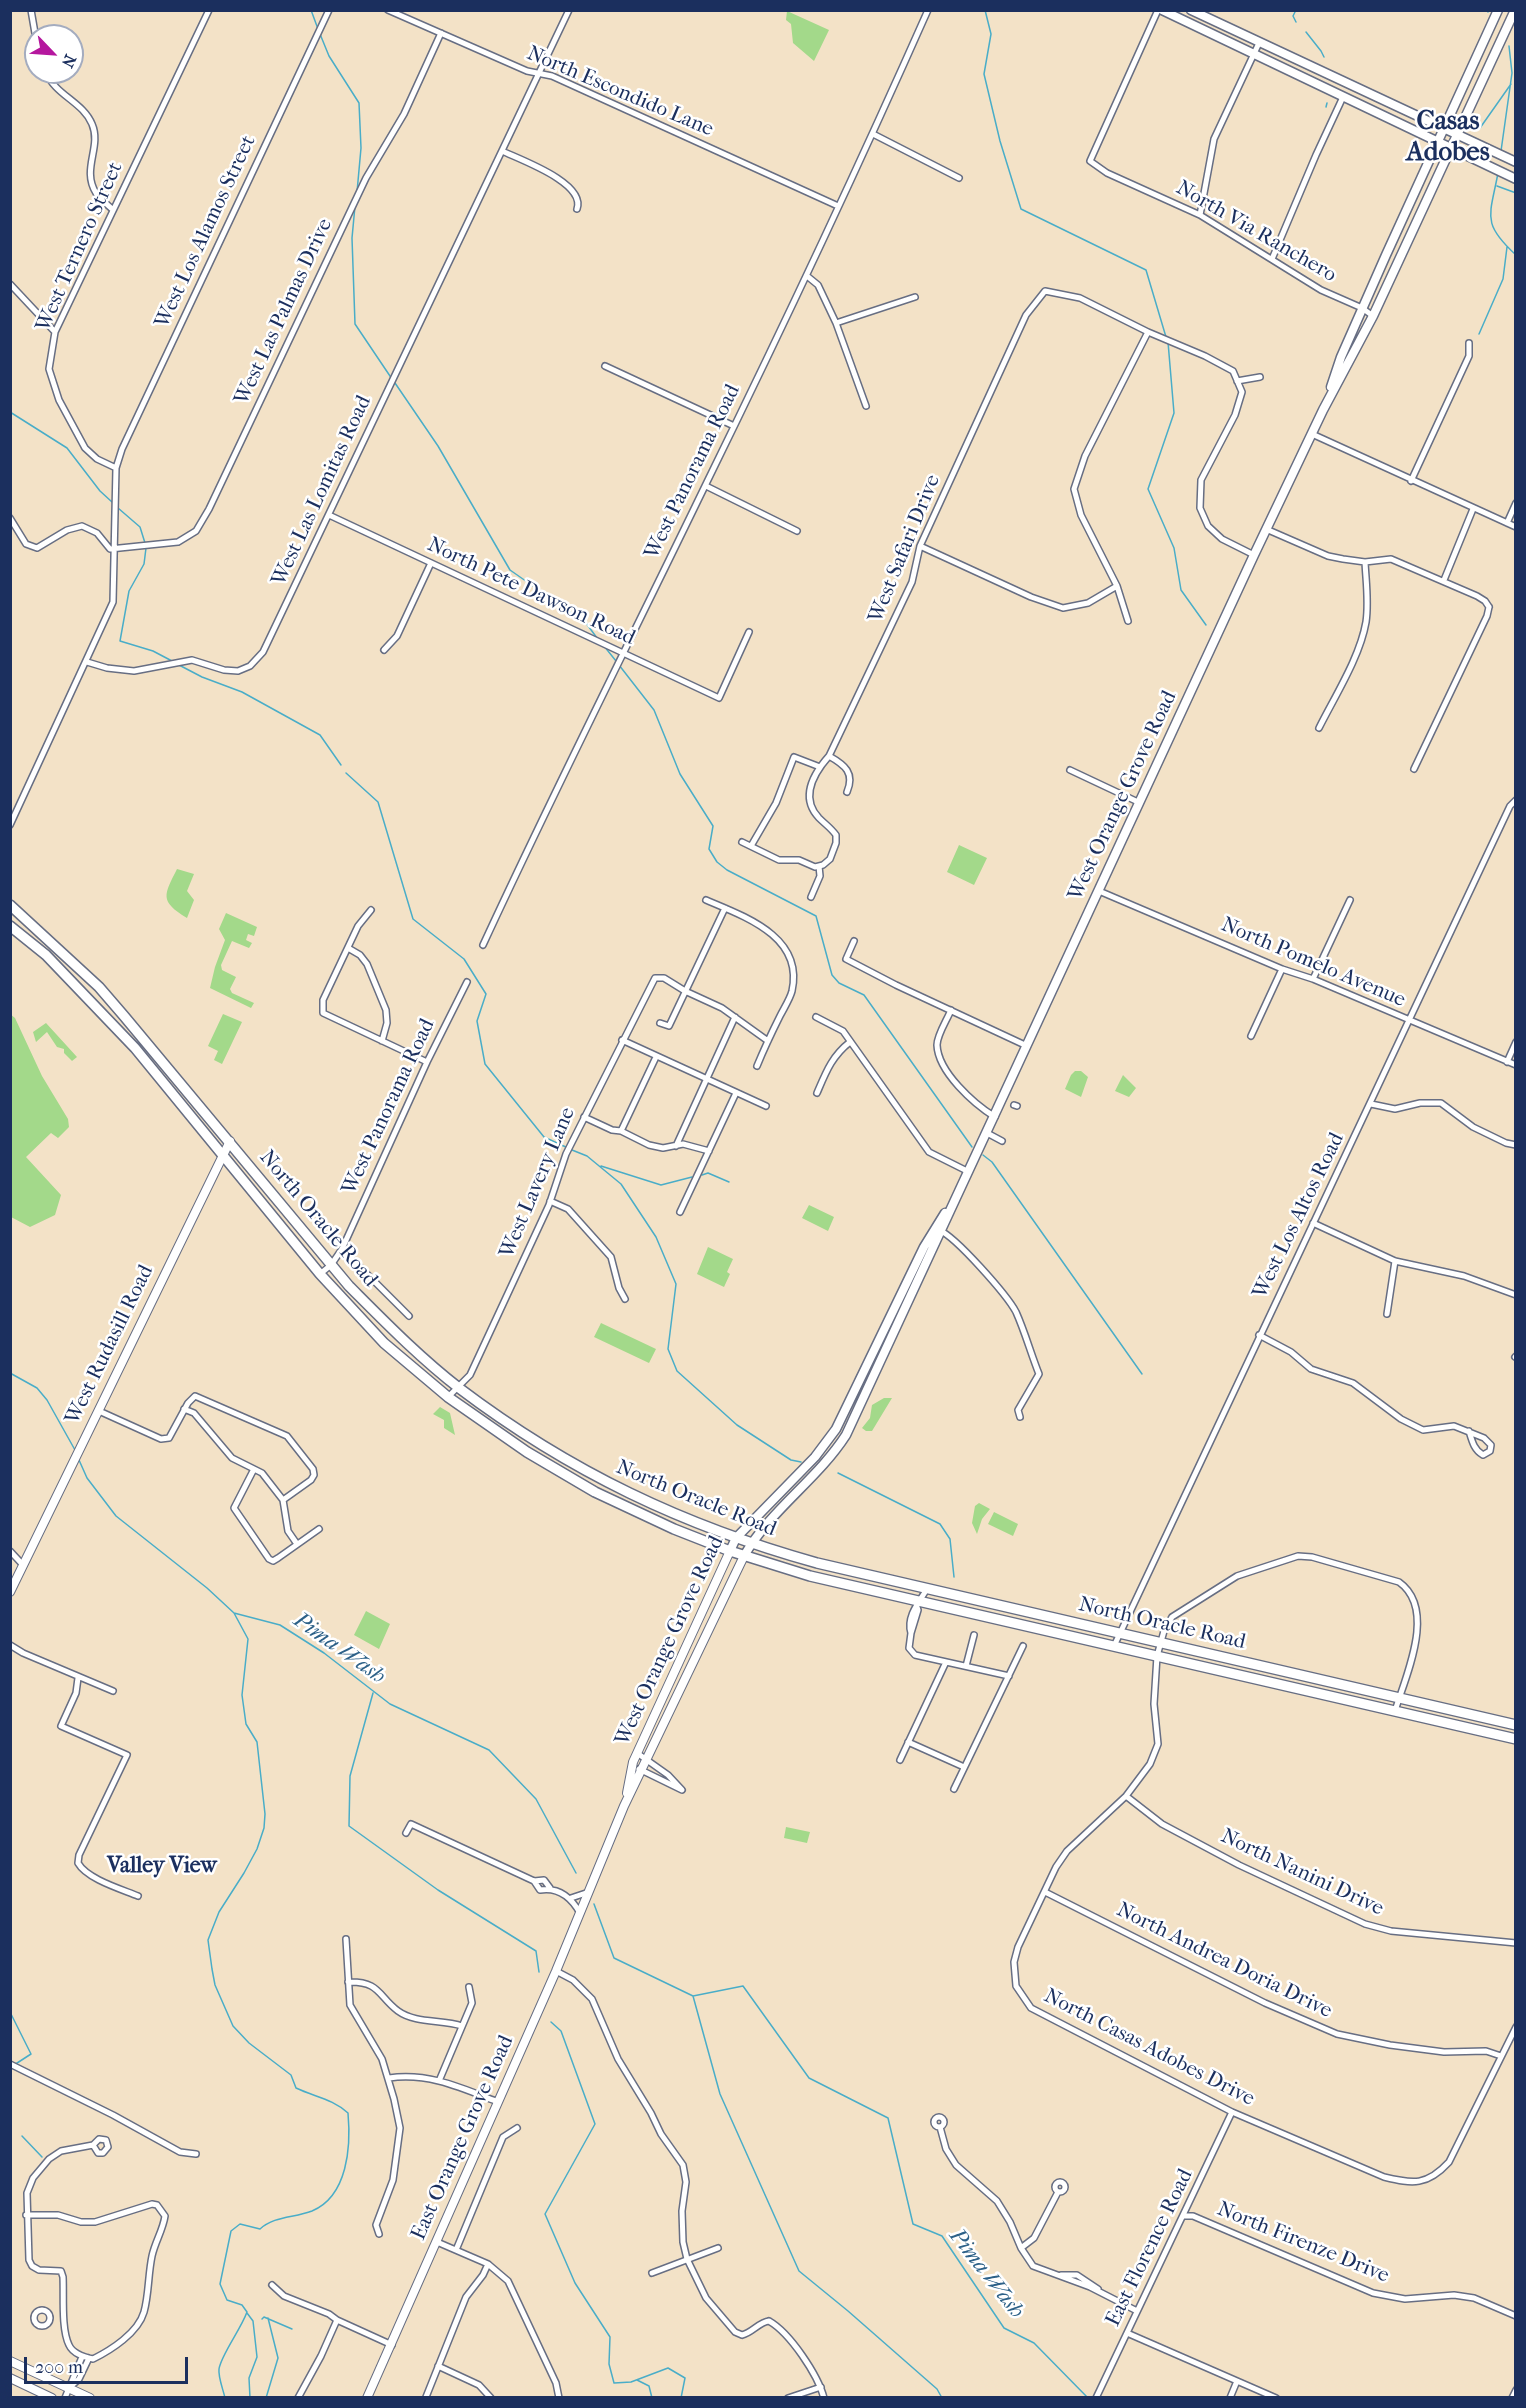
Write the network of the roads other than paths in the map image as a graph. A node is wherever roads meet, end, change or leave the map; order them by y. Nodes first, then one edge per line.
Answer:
1 (209, 10) edge
2 (329, 10) edge
3 (388, 10) edge
4 (568, 10) edge
5 (928, 10) edge
6 (1160, 10) edge
7 (1191, 10) edge
8 (1498, 10) edge
9 (1515, 10) edge
10 (441, 33) junction
11 (1259, 43) junction
12 (1254, 54) junction
13 (538, 74) junction
14 (54, 84) edge
15 (1343, 97) junction
16 (1444, 128) junction
17 (873, 134) junction
18 (1458, 134) junction
19 (1438, 142) junction
20 (1452, 148) junction
21 (502, 151) junction
22 (1513, 160) edge
23 (1512, 177) edge
24 (959, 178) dead end
25 (838, 206) junction
26 (577, 209) dead end
27 (113, 210) junction
28 (1200, 214) junction
29 (1272, 259) junction
30 (807, 276) junction
31 (10, 284) edge
32 (915, 297) dead end
33 (1362, 308) junction
34 (1373, 316) junction
35 (836, 323) junction
36 (55, 332) junction
37 (1148, 332) junction
38 (1469, 343) dead end
39 (605, 366) dead end
40 (1260, 377) dead end
41 (1237, 381) junction
42 (866, 406) dead end
43 (1323, 410) junction
44 (734, 426) junction
45 (1312, 434) junction
46 (116, 468) junction
47 (1411, 481) junction
48 (706, 486) junction
49 (1515, 503) edge
50 (1473, 509) junction
51 (329, 515) junction
52 (10, 518) edge
53 (1507, 523) junction
54 (1515, 527) edge
55 (1266, 529) junction
56 (797, 531) dead end
57 (920, 546) junction
58 (116, 550) junction
59 (1254, 555) junction
60 (1365, 562) junction
61 (431, 563) junction
62 (1444, 580) junction
63 (1117, 586) junction
64 (1128, 621) dead end
65 (749, 632) dead end
66 (384, 650) dead end
67 (622, 654) junction
68 (87, 662) junction
69 (1319, 728) dead end
70 (829, 756) junction
71 (820, 767) junction
72 (1414, 769) dead end
73 (1070, 770) dead end
74 (847, 792) dead end
75 (1515, 800) edge
76 (1138, 802) junction
77 (10, 825) edge
78 (742, 842) dead end
79 (752, 846) junction
80 (819, 866) junction
81 (1099, 891) junction
82 (812, 897) dead end
83 (706, 900) dead end
84 (1350, 900) dead end
85 (10, 905) edge
86 (725, 908) junction
87 (371, 910) dead end
88 (10, 926) edge
89 (854, 941) dead end
90 (483, 945) dead end
91 (348, 948) junction
92 (1282, 969) junction
93 (1313, 979) junction
94 (468, 982) dead end
95 (685, 991) junction
96 (951, 1010) junction
97 (735, 1017) junction
98 (816, 1017) dead end
99 (1408, 1021) junction
100 (660, 1023) dead end
101 (139, 1033) junction
102 (1251, 1036) dead end
103 (622, 1040) junction
104 (382, 1041) junction
105 (768, 1041) junction
106 (129, 1042) junction
107 (850, 1042) junction
108 (1515, 1042) edge
109 (1028, 1046) junction
110 (656, 1056) junction
111 (427, 1062) junction
112 (1507, 1062) junction
113 (1515, 1065) edge
114 (757, 1066) dead end
115 (706, 1079) junction
116 (736, 1093) junction
117 (818, 1093) dead end
118 (1371, 1104) junction
119 (766, 1106) dead end
120 (584, 1117) junction
121 (995, 1117) junction
122 (621, 1131) junction
123 (987, 1133) junction
124 (230, 1141) junction
125 (1002, 1141) dead end
126 (1515, 1145) edge
127 (675, 1146) junction
128 (709, 1150) junction
129 (224, 1154) junction
130 (969, 1172) junction
131 (550, 1201) junction
132 (680, 1212) dead end
133 (1313, 1223) junction
134 (938, 1229) junction
135 (342, 1249) junction
136 (1395, 1261) junction
137 (331, 1265) junction
138 (320, 1274) junction
139 (1515, 1296) edge
140 (625, 1299) dead end
141 (1387, 1314) dead end
142 (409, 1316) dead end
143 (1259, 1335) junction
144 (458, 1387) junction
145 (448, 1396) junction
146 (184, 1409) junction
147 (99, 1411) junction
148 (1020, 1417) dead end
149 (1469, 1431) junction
150 (254, 1469) junction
151 (283, 1500) junction
152 (319, 1529) dead end
153 (736, 1538) junction
154 (751, 1543) junction
155 (297, 1544) junction
156 (10, 1551) edge
157 (730, 1551) junction
158 (744, 1556) junction
159 (23, 1565) junction
160 (927, 1589) junction
161 (10, 1592) edge
162 (918, 1604) junction
163 (1120, 1632) junction
164 (974, 1635) dead end
165 (1161, 1642) junction
166 (10, 1645) edge
167 (1023, 1646) dead end
168 (1113, 1646) junction
169 (1157, 1656) junction
170 (946, 1662) junction
171 (966, 1666) junction
172 (1009, 1676) junction
173 (78, 1678) junction
174 (113, 1691) dead end
175 (1399, 1697) junction
176 (1395, 1711) junction
177 (1515, 1725) edge
178 (1515, 1739) edge
179 (908, 1742) junction
180 (637, 1753) junction
181 (647, 1759) junction
182 (900, 1760) dead end
183 (632, 1766) junction
184 (964, 1767) junction
185 (642, 1770) junction
186 (954, 1789) dead end
187 (1126, 1796) junction
188 (624, 1806) junction
189 (406, 1833) dead end
190 (534, 1881) junction
191 (550, 1888) junction
192 (590, 1892) junction
193 (1045, 1892) junction
194 (138, 1896) dead end
195 (571, 1898) junction
196 (580, 1913) junction
197 (346, 1939) dead end
198 (1515, 1943) edge
199 (556, 1971) junction
200 (348, 1982) junction
201 (469, 1987) dead end
202 (462, 2026) junction
203 (1515, 2027) edge
204 (1501, 2055) junction
205 (10, 2064) edge
206 (389, 2078) junction
207 (439, 2081) junction
208 (498, 2102) junction
209 (1232, 2112) junction
210 (940, 2127) dead end
211 (517, 2128) dead end
212 (93, 2145) dead end
213 (196, 2154) dead end
214 (1059, 2192) dead end
215 (26, 2215) junction
216 (1184, 2216) junction
217 (379, 2234) dead end
218 (437, 2242) junction
219 (718, 2248) dead end
220 (1021, 2248) junction
221 (456, 2250) junction
222 (687, 2259) junction
223 (488, 2264) junction
224 (652, 2273) dead end
225 (272, 2285) dead end
226 (1137, 2311) junction
227 (1515, 2316) edge
228 (64, 2317) junction
229 (50, 2318) dead end
230 (337, 2320) junction
231 (1127, 2333) junction
232 (392, 2345) junction
233 (85, 2357) junction
234 (10, 2361) edge
235 (438, 2366) junction
236 (10, 2378) edge
237 (1237, 2381) junction
238 (821, 2387) junction
239 (69, 2388) junction
240 (1515, 2390) edge
241 (52, 2397) edge
242 (65, 2397) edge
243 (90, 2397) edge
244 (298, 2397) edge
245 (368, 2397) edge
246 (426, 2397) edge
247 (491, 2397) edge
248 (559, 2397) edge
249 (788, 2397) edge
250 (824, 2397) edge
251 (1096, 2397) edge
252 (1230, 2397) edge
253 (1276, 2397) edge
254 (1512, 2397) edge

1 - 27 street, West Ternero Street
2 - 46 street, West Los Alamos Street
3 - 10 street, North Escondido Lane
4 - 13 street, West Las Lomitas Road
5 - 17 street, West Panorama Road
6 - 12 main road
6 - 28 street, North Via Ranchero
7 - 11 main road
8 - 16 main road, West Orange Grove Road
9 - 18 main road, West Orange Grove Road
10 - 13 street, North Escondido Lane
10 - 58 street, West Las Palmas Drive
11 - 12 street
11 - 16 main road
12 - 15 main road
12 - 28 street
13 - 21 street, West Las Lomitas Road
13 - 25 street, North Escondido Lane
14 - 27 street
15 - 19 main road
15 - 29 street
16 - 18 main road
16 - 19 main road, West Orange Grove Road
17 - 24 street
17 - 25 street, West Panorama Road
18 - 20 main road, West Orange Grove Road
18 - 22 main road
19 - 20 main road
19 - 33 main road, West Orange Grove Road
20 - 23 main road
20 - 34 main road, West Orange Grove Road
21 - 26 street
21 - 51 street, West Las Lomitas Road
25 - 30 street, West Panorama Road
27 - 36 street, West Ternero Street
28 - 29 street, North Via Ranchero
29 - 33 street, North Via Ranchero
30 - 35 street
30 - 44 street, West Panorama Road
31 - 36 street
32 - 35 street
33 - 34 street, North Via Ranchero
33 - 43 main road, West Orange Grove Road
34 - 43 main road, West Orange Grove Road
35 - 42 street
36 - 46 street, West Ternero Street
37 - 41 street
37 - 57 street, West Safari Drive
37 - 63 street
38 - 47 street
39 - 44 street
40 - 41 street
41 - 59 street
43 - 45 main road, West Orange Grove Road
44 - 48 street, West Panorama Road
45 - 47 street
45 - 55 main road, West Orange Grove Road
46 - 58 street
47 - 50 street
48 - 56 street
48 - 67 street, West Panorama Road
49 - 53 street
50 - 53 street
50 - 62 street
51 - 61 street, North Pete Dawson Road
51 - 68 street, West Las Lomitas Road
52 - 58 street
53 - 54 street
55 - 59 main road, West Orange Grove Road
55 - 60 street
57 - 63 street
57 - 70 street, West Safari Drive
58 - 68 street
59 - 76 main road, West Orange Grove Road
60 - 62 street
60 - 69 street
61 - 66 street
61 - 67 street, North Pete Dawson Road
62 - 72 street
63 - 64 street
65 - 67 street, North Pete Dawson Road
67 - 90 street, West Panorama Road
68 - 77 street
70 - 71 street, West Safari Drive
70 - 74 street
71 - 79 street
71 - 80 street, West Safari Drive
73 - 76 street
75 - 99 street, West Los Altos Road
76 - 81 main road, West Orange Grove Road
78 - 79 street
79 - 80 street
80 - 82 street, West Safari Drive
81 - 92 street, North Pomelo Avenue
81 - 109 main road, West Orange Grove Road
83 - 86 street
84 - 93 street
85 - 101 highway, North Oracle Road
86 - 95 street
86 - 105 street
87 - 91 street
88 - 106 highway, North Oracle Road
89 - 96 street
91 - 104 street
91 - 104 street
92 - 93 street, North Pomelo Avenue
92 - 102 street
93 - 99 street, North Pomelo Avenue
94 - 111 street, West Panorama Road
95 - 97 street
95 - 100 street
95 - 103 street, West Lavery Lane
96 - 109 street
96 - 121 street
97 - 105 street
97 - 115 street
98 - 107 street
99 - 112 street, North Pomelo Avenue
99 - 118 street, West Los Altos Road
101 - 106 highway
101 - 124 highway, North Oracle Road
103 - 110 street
103 - 120 street, West Lavery Lane
104 - 111 street
105 - 114 street
106 - 129 highway, North Oracle Road
107 - 117 street
107 - 130 street
108 - 112 street
109 - 121 main road, West Orange Grove Road
110 - 115 street
110 - 122 street
111 - 135 street, West Panorama Road
112 - 113 street, North Pomelo Avenue
115 - 116 street
115 - 127 street
116 - 119 street
116 - 128 street
118 - 126 street
118 - 133 street, West Los Altos Road
120 - 122 street
120 - 131 street, West Lavery Lane
121 - 123 main road, West Orange Grove Road
122 - 127 street
123 - 125 street
123 - 130 main road, West Orange Grove Road
124 - 129 main road, West Rudasill Road
124 - 137 highway, North Oracle Road
127 - 128 street
128 - 132 street
129 - 138 highway, North Oracle Road
129 - 147 main road, West Rudasill Road
130 - 134 main road, West Orange Grove Road
131 - 140 street
131 - 144 street, West Lavery Lane
133 - 136 street
133 - 143 street, West Los Altos Road
134 - 148 street
134 - 153 main road, West Orange Grove Road
134 - 154 main road, West Orange Grove Road
135 - 137 street, West Panorama Road
135 - 142 street
136 - 139 street
136 - 141 street
137 - 138 street, West Panorama Road
137 - 144 highway, North Oracle Road
138 - 145 highway, North Oracle Road
143 - 149 street
143 - 163 street, West Los Altos Road
144 - 145 street, West Lavery Lane
144 - 153 highway, North Oracle Road
145 - 157 highway, North Oracle Road
146 - 147 street
146 - 150 street
146 - 151 street
147 - 159 main road, West Rudasill Road
149 - 149 street
150 - 151 street
150 - 155 street
151 - 155 street
152 - 155 street
153 - 154 highway, North Oracle Road
153 - 157 main road, West Orange Grove Road
154 - 158 main road, West Orange Grove Road
154 - 160 highway, North Oracle Road
156 - 159 street
157 - 158 highway, North Oracle Road
157 - 180 main road, West Orange Grove Road
158 - 162 highway, North Oracle Road
158 - 181 main road, West Orange Grove Road
159 - 161 main road, West Rudasill Road
160 - 162 street
160 - 163 highway, North Oracle Road
162 - 168 highway, North Oracle Road
162 - 170 street
163 - 165 highway, North Oracle Road
163 - 168 street, West Los Altos Road
164 - 171 street
165 - 169 street, North Casas Adobes Drive
165 - 175 highway, North Oracle Road
165 - 175 street, North Casas Adobes Drive
166 - 173 street
167 - 172 street
168 - 169 highway, North Oracle Road
169 - 176 highway, North Oracle Road
169 - 187 street, North Casas Adobes Drive
170 - 171 street
170 - 179 street
171 - 172 street
172 - 184 street
173 - 174 street
173 - 194 street
175 - 176 street, North Casas Adobes Drive
175 - 177 highway, North Oracle Road
176 - 178 highway, North Oracle Road
179 - 182 street
179 - 184 street
180 - 181 street
180 - 183 main road, West Orange Grove Road
181 - 185 main road, West Orange Grove Road
181 - 185 street
183 - 185 street
183 - 188 main road, West Orange Grove Road
184 - 186 street
185 - 188 main road, West Orange Grove Road
187 - 193 street, North Casas Adobes Drive
187 - 198 street, North Nanini Drive
188 - 192 main road, West Orange Grove Road
189 - 190 street
190 - 191 street
190 - 191 street
191 - 195 street
192 - 195 street
192 - 196 main road, East Orange Grove Road
193 - 204 street, North Andrea Doria Drive
193 - 209 street, North Casas Adobes Drive
195 - 196 street
196 - 199 main road, East Orange Grove Road
197 - 200 street
199 - 208 main road, East Orange Grove Road
199 - 222 street
200 - 202 street
200 - 206 street
201 - 202 street
202 - 207 street
203 - 204 street, North Casas Adobes Drive
204 - 209 street, North Casas Adobes Drive
205 - 213 street
206 - 207 street
206 - 217 street
207 - 208 street
208 - 218 main road, East Orange Grove Road
209 - 216 street, East Florence Road
210 - 220 street
211 - 221 street
212 - 215 street
214 - 220 street
215 - 228 street
215 - 233 street
216 - 226 street, East Florence Road
216 - 227 street, North Firenze Drive
218 - 221 street
218 - 232 main road, East Orange Grove Road
219 - 222 street
220 - 226 street
221 - 223 street
222 - 224 street
222 - 238 street
223 - 235 street
223 - 248 street
225 - 230 street
226 - 231 street, East Florence Road
228 - 229 street
228 - 233 street
230 - 232 street
230 - 244 street
231 - 237 street
231 - 251 street, East Florence Road
232 - 245 main road, East Orange Grove Road
233 - 239 street
234 - 239 main road
235 - 246 street
235 - 247 street
236 - 241 main road
237 - 252 street
237 - 253 street
238 - 249 street
238 - 250 street
239 - 242 street
239 - 243 main road
240 - 254 street

